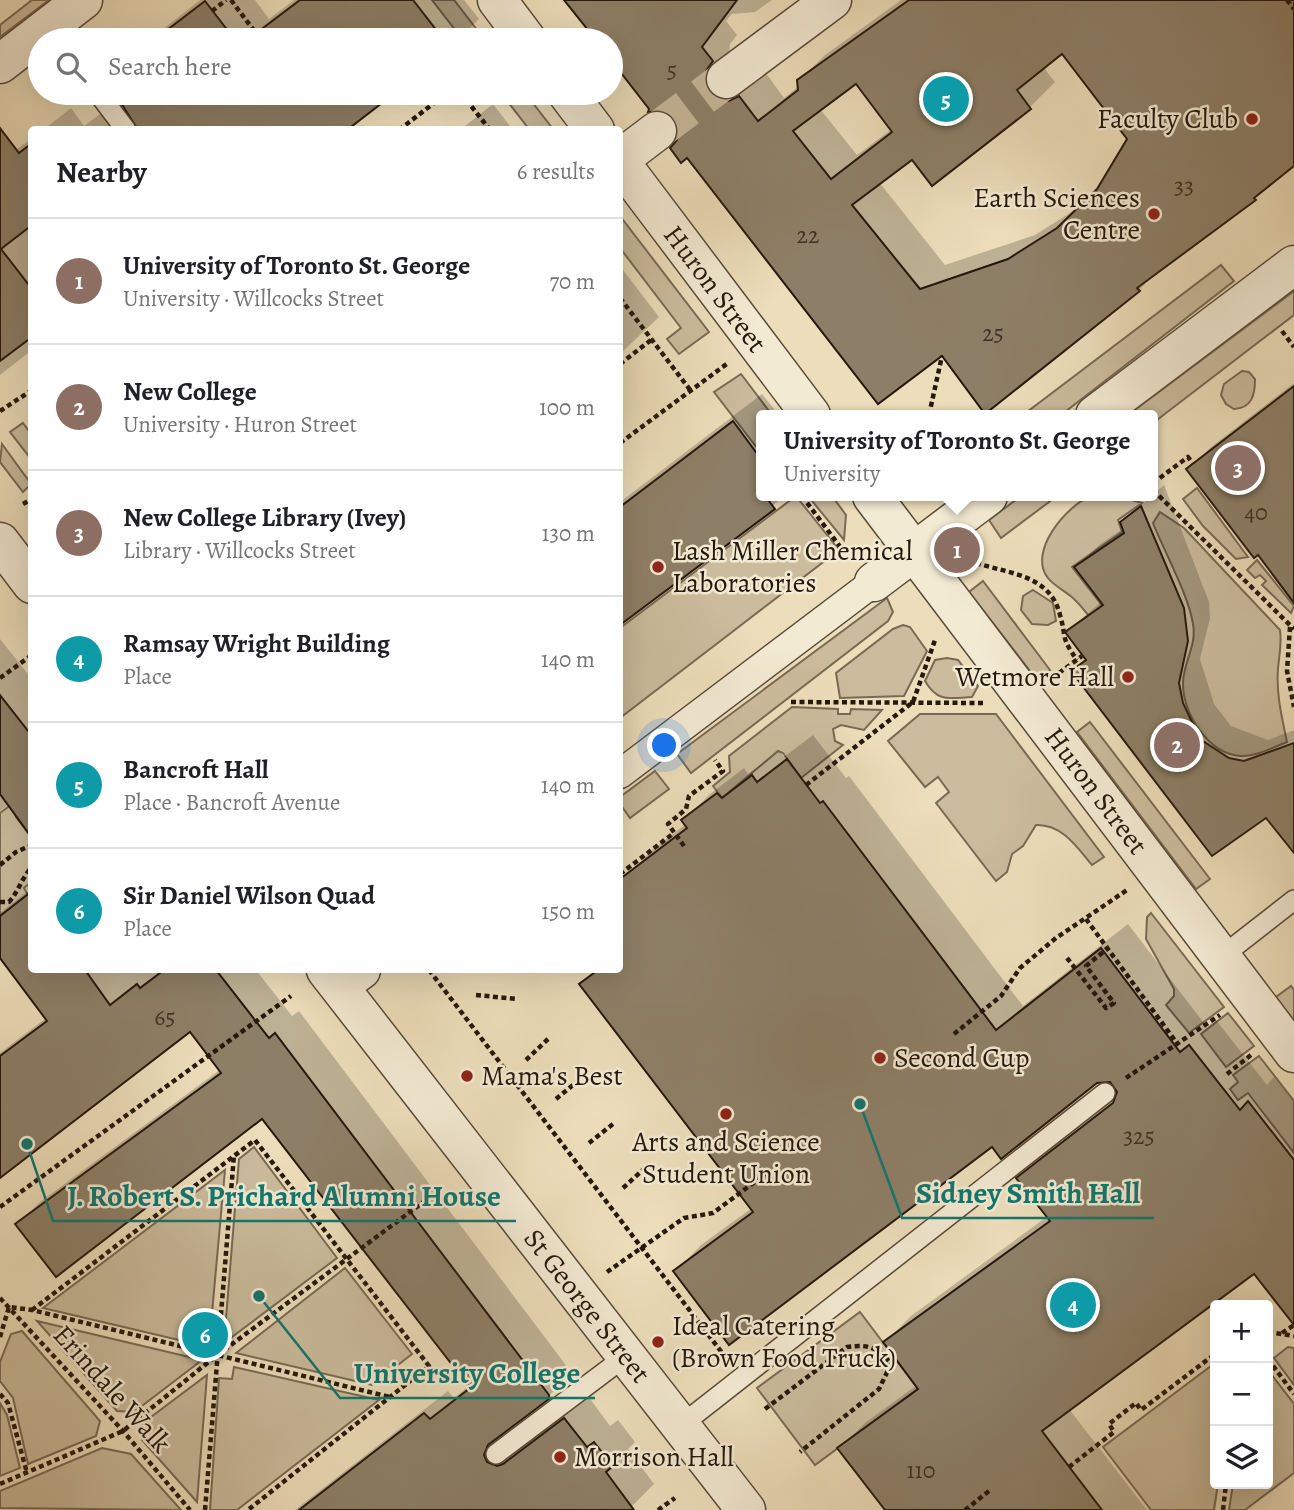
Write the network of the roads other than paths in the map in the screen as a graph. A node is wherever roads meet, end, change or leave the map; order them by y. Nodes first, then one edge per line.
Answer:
1 (83, 0) edge
2 (496, 0) edge
3 (832, 0) edge
4 (58, 28) edge
5 (518, 28) edge
6 (28, 48) edge
7 (0, 64) edge
8 (726, 79) tunnel mouth
9 (107, 105) edge
10 (576, 105) edge
11 (123, 126) edge
12 (592, 126) edge
13 (657, 131) tunnel mouth
14 (623, 159) edge
15 (623, 165) edge
16 (1294, 265) edge
17 (807, 410) edge
18 (1102, 410) edge
19 (876, 501) edge
20 (981, 501) edge
21 (0, 542) edge
22 (914, 552) junction
23 (28, 579) edge
24 (874, 582) joint
25 (623, 772) edge
26 (1294, 900) edge
27 (1221, 957) junction
28 (342, 975) edge
29 (1294, 1052) edge
30 (1105, 1093) road end
31 (626, 1356) junction
32 (680, 1426) junction
33 (496, 1454) dead end
34 (746, 1510) edge

1 - 4 street
2 - 5 street
3 - 8 street
6 - 7 street
9 - 11 lane
10 - 12 street
13 - 14 street
15 - 17 street, Huron Street
16 - 18 street
19 - 22 street, Huron Street
20 - 22 street
21 - 23 street
22 - 24 street
22 - 27 street, Huron Street
24 - 25 street
26 - 27 lane
27 - 29 street, Huron Street
28 - 31 street, St George Street
30 - 32 lane
31 - 32 street, St George Street
31 - 33 lane
32 - 34 street, St George Street

